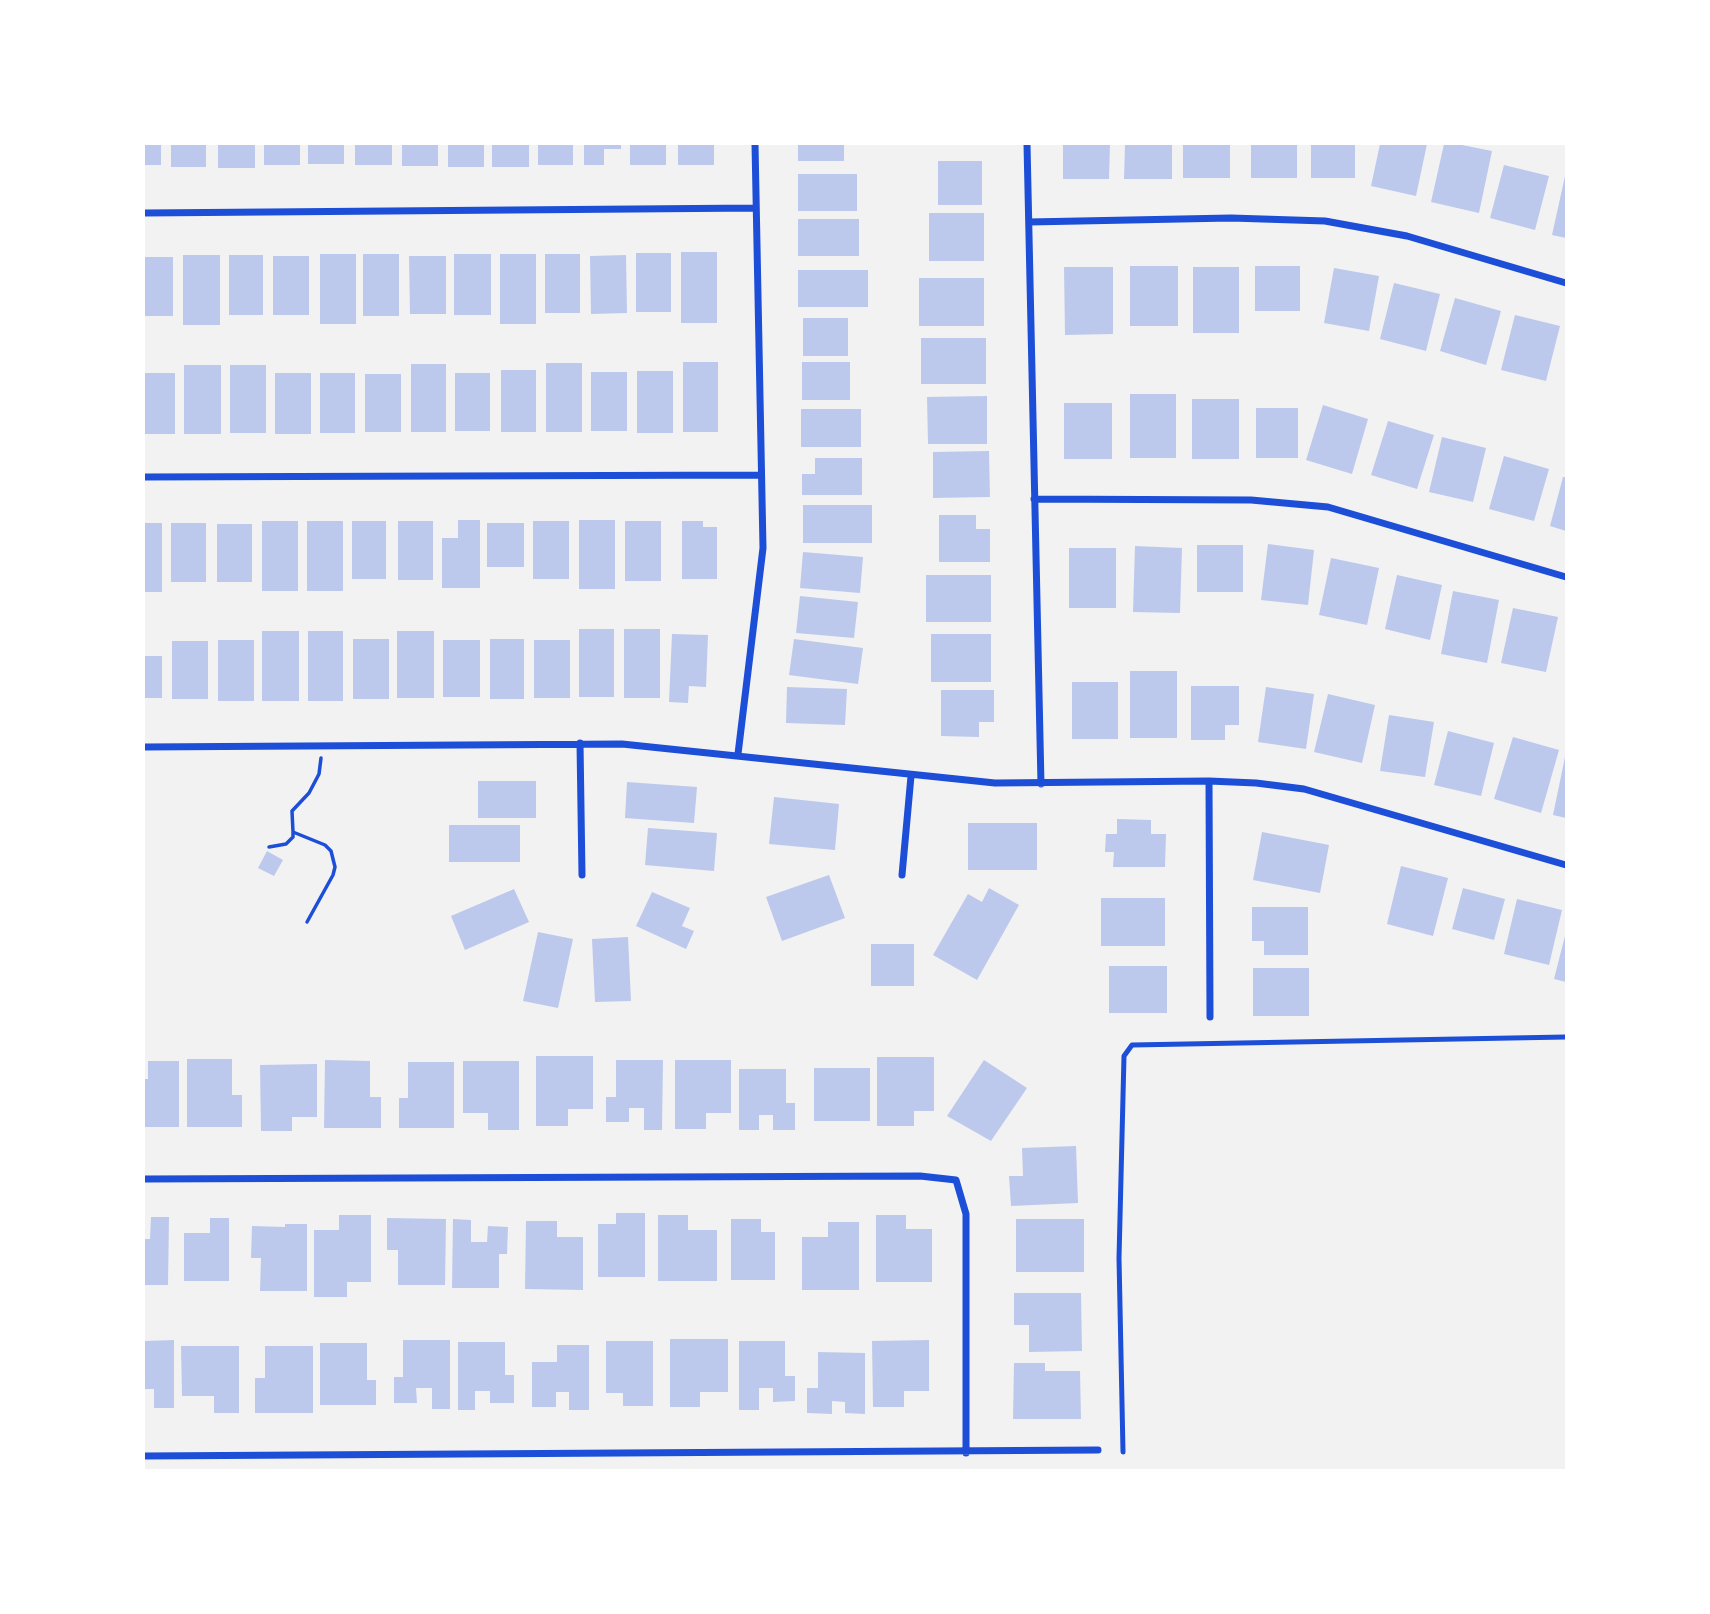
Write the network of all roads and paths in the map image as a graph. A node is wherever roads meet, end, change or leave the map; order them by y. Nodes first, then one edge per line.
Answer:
1 (755, 144) edge
2 (1027, 144) edge
3 (756, 208) junction
4 (144, 213) edge
5 (1029, 222) junction
6 (1566, 284) edge
7 (761, 475) junction
8 (144, 477) edge
9 (1034, 499) junction
10 (1566, 577) edge
11 (580, 743) junction
12 (322, 746) junction
13 (144, 747) edge
14 (738, 754) junction
15 (911, 776) junction
16 (1209, 781) junction
17 (1041, 784) junction
18 (293, 832) junction
19 (269, 847) dead end
20 (1566, 866) edge
21 (582, 875) dead end
22 (902, 875) dead end
23 (307, 922) dead end
24 (1210, 1017) dead end
25 (1566, 1037) edge
26 (144, 1179) edge
27 (1098, 1450) dead end
28 (1123, 1452) dead end
29 (966, 1453) junction
30 (144, 1456) edge

1 - 3 street
2 - 5 street
3 - 4 street
3 - 7 street
5 - 6 street
5 - 9 street
7 - 8 street
7 - 14 street
9 - 10 street
9 - 17 street
11 - 12 street
11 - 14 street
11 - 21 street
12 - 13 street
12 - 18 path
14 - 15 street
15 - 17 street
15 - 22 street
16 - 17 street
16 - 20 street
16 - 24 street
18 - 19 path
18 - 23 path
25 - 28 lane
26 - 29 street
27 - 29 street
29 - 30 street

